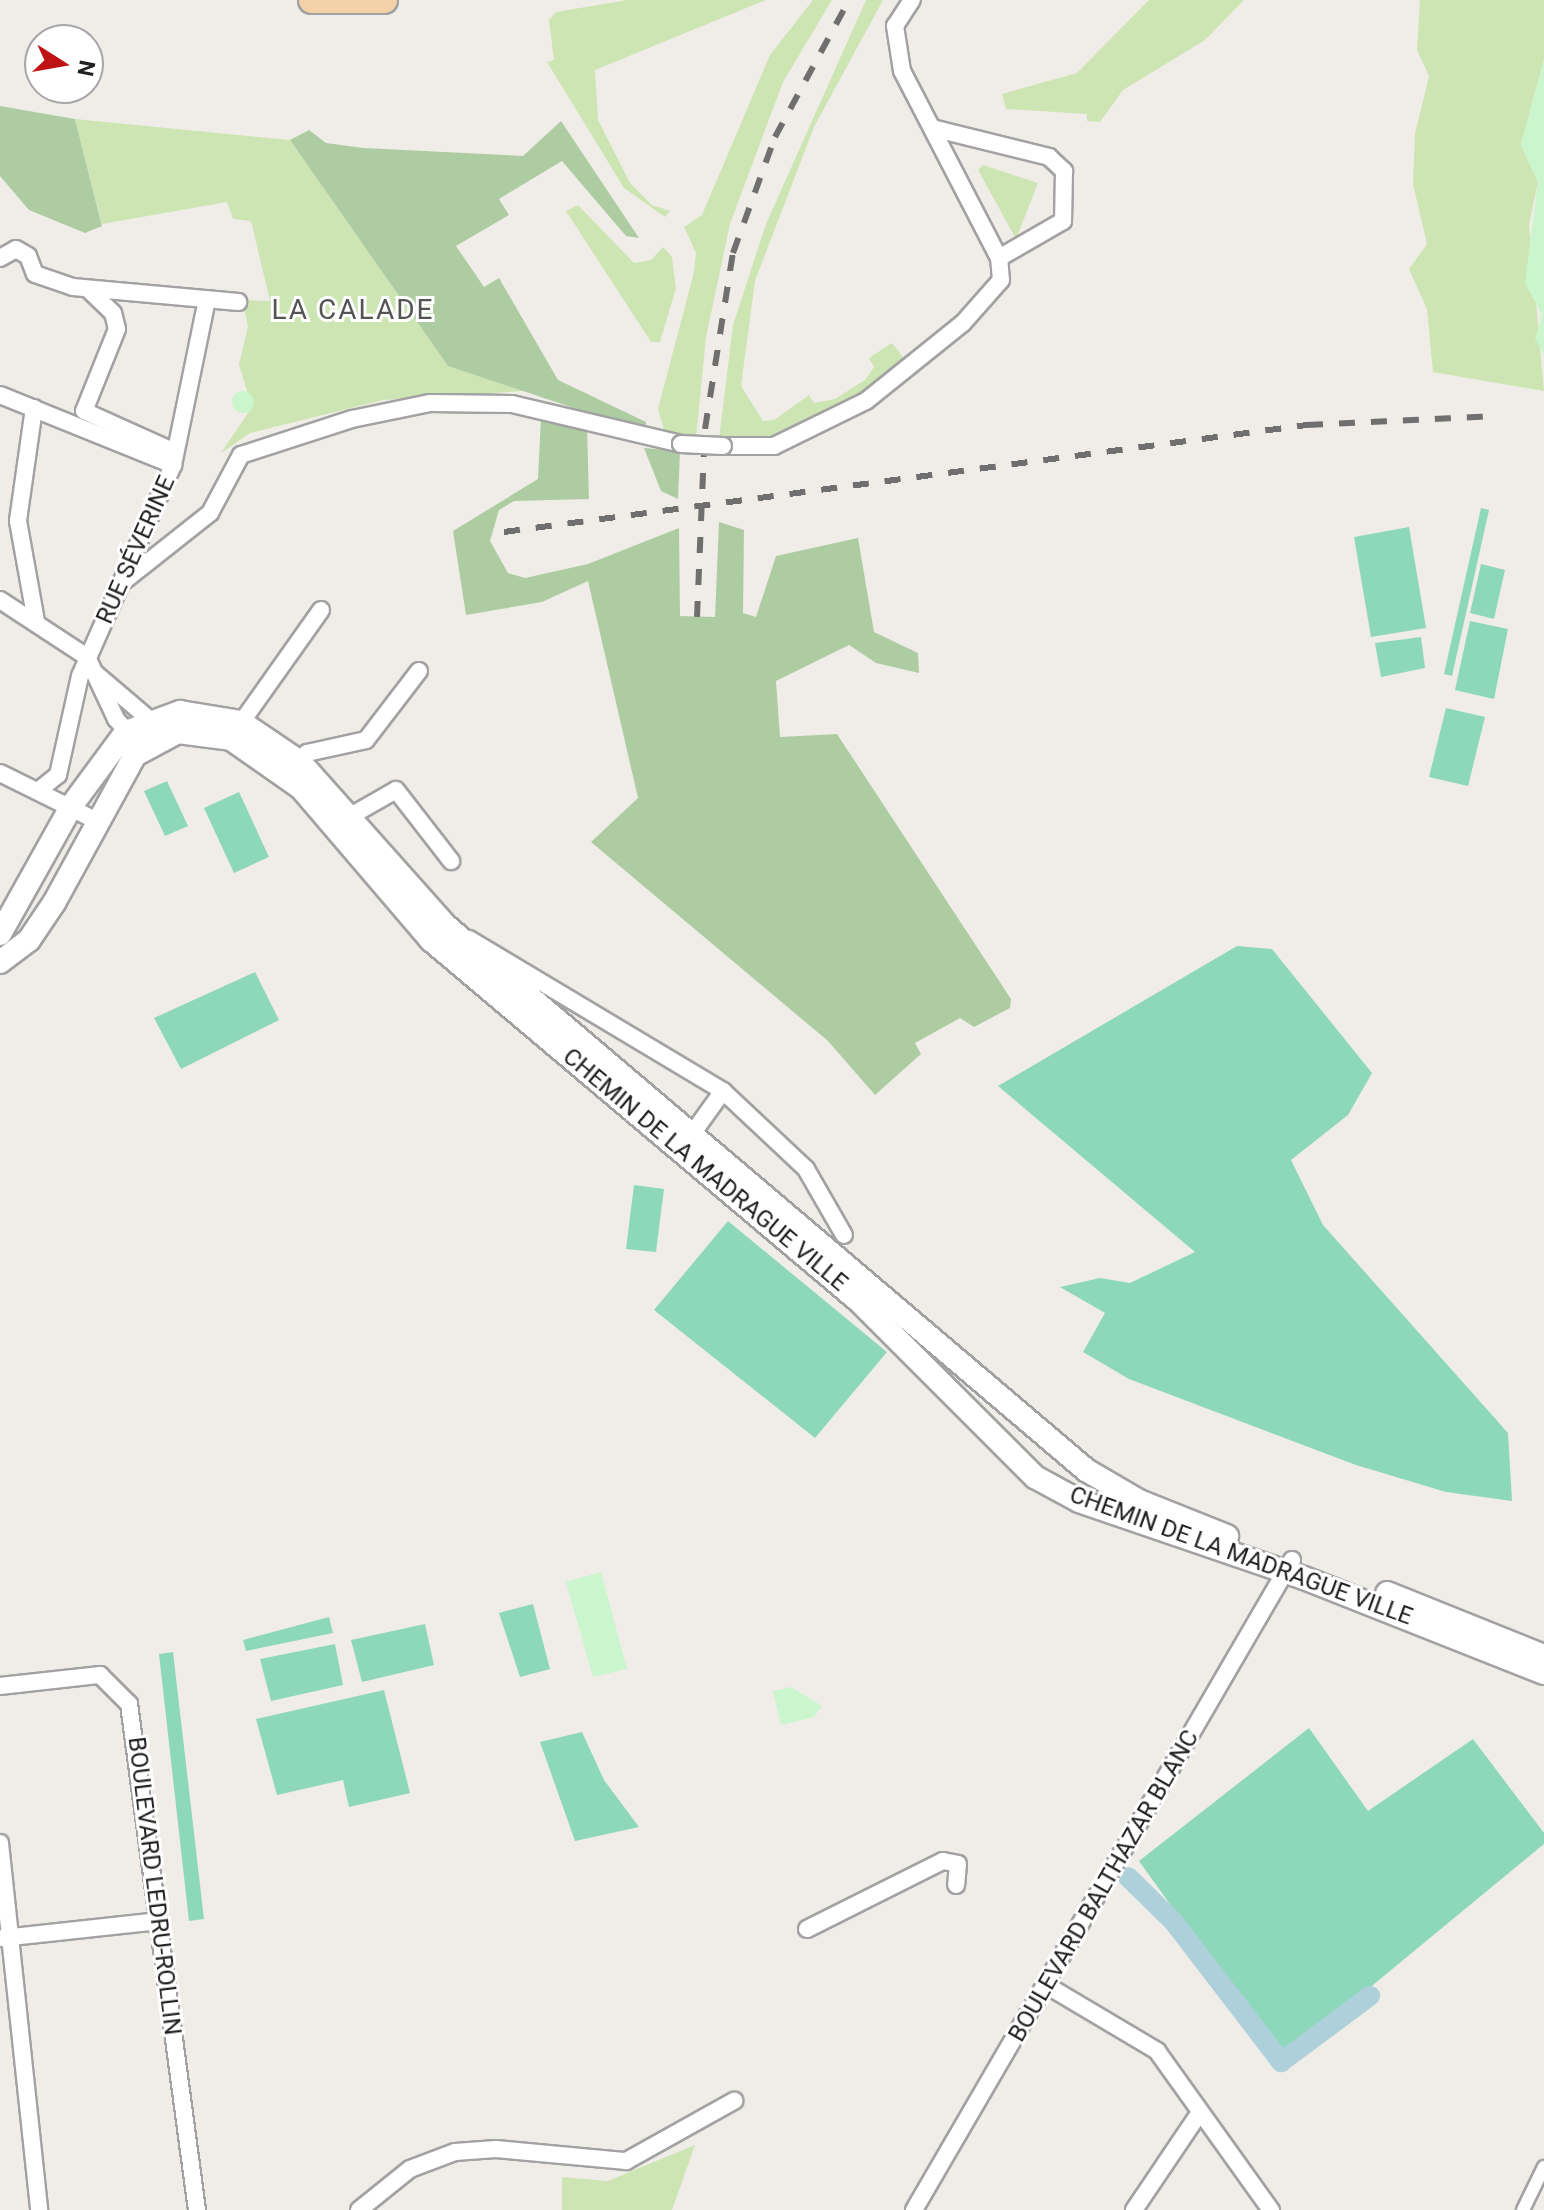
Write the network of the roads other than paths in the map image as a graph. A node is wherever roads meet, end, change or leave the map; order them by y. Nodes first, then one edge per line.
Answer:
1 (312, 0) edge
2 (384, 0) edge
3 (912, 0) edge
4 (932, 128) junction
5 (0, 258) edge
6 (999, 258) junction
7 (88, 289) junction
8 (207, 299) junction
9 (238, 302) dead end
10 (0, 395) edge
11 (34, 408) junction
12 (173, 458) junction
13 (124, 581) junction
14 (0, 600) edge
15 (321, 610) dead end
16 (36, 621) junction
17 (87, 657) junction
18 (419, 671) dead end
19 (96, 674) junction
20 (149, 719) junction
21 (236, 730) junction
22 (126, 732) junction
23 (150, 743) junction
24 (293, 768) junction
25 (0, 773) edge
26 (38, 791) junction
27 (72, 805) junction
28 (347, 818) junction
29 (95, 820) junction
30 (451, 861) dead end
31 (0, 934) edge
32 (456, 948) junction
33 (0, 962) edge
34 (589, 1010) junction
35 (566, 1029) junction
36 (606, 1086) junction
37 (723, 1091) junction
38 (625, 1102) junction
39 (692, 1134) junction
40 (844, 1235) dead end
41 (1041, 1431) junction
42 (1016, 1459) junction
43 (1290, 1566) junction
44 (1544, 1656) edge
45 (1544, 1673) edge
46 (0, 1686) edge
47 (0, 1843) edge
48 (956, 1885) dead end
49 (158, 1921) junction
50 (807, 1929) dead end
51 (5, 1938) edge
52 (1046, 1985) junction
53 (734, 2101) dead end
54 (1200, 2112) junction
55 (1544, 2167) edge
56 (1266, 2208) edge
57 (39, 2210) edge
58 (197, 2210) edge
59 (359, 2210) edge
60 (914, 2210) edge
61 (1134, 2210) edge
62 (1523, 2210) edge

1 - 2 main road
3 - 4 street
4 - 6 street
4 - 6 street
5 - 7 street
6 - 13 street, bridge
7 - 8 street
7 - 12 street
8 - 9 street
8 - 12 street, RUE SÉVERINE
10 - 11 street
11 - 12 street
11 - 16 street
12 - 13 street, RUE SÉVERINE
13 - 17 street, RUE SÉVERINE
14 - 16 street
15 - 21 street
16 - 17 street
17 - 19 street
17 - 26 street
18 - 24 street
19 - 20 street
19 - 22 street
20 - 21 street, CHEMIN DE LA MADRAGUE VILLE
20 - 22 street, CHEMIN DE LA MADRAGUE VILLE
20 - 23 street
21 - 23 street, CHEMIN DE LA MADRAGUE VILLE
21 - 24 street, CHEMIN DE LA MADRAGUE VILLE
22 - 23 street
22 - 27 street, CHEMIN DE LA MADRAGUE VILLE
23 - 29 street
24 - 28 street, CHEMIN DE LA MADRAGUE VILLE
24 - 32 street, CHEMIN DE LA MADRAGUE VILLE
25 - 26 street
26 - 27 street
27 - 29 street
27 - 31 street, CHEMIN DE LA MADRAGUE VILLE
28 - 30 street
28 - 32 street, CHEMIN DE LA MADRAGUE VILLE
29 - 33 street
32 - 34 street
32 - 35 street, CHEMIN DE LA MADRAGUE VILLE
32 - 36 street, CHEMIN DE LA MADRAGUE VILLE
34 - 35 street
34 - 37 street
35 - 36 street
35 - 39 street, CHEMIN DE LA MADRAGUE VILLE
36 - 38 street, CHEMIN DE LA MADRAGUE VILLE
37 - 39 street
37 - 40 street
38 - 39 street
38 - 42 street, CHEMIN DE LA MADRAGUE VILLE
39 - 41 street, CHEMIN DE LA MADRAGUE VILLE
41 - 42 street
41 - 42 street
41 - 43 street, CHEMIN DE LA MADRAGUE VILLE
42 - 43 street, CHEMIN DE LA MADRAGUE VILLE
43 - 44 street, CHEMIN DE LA MADRAGUE VILLE
43 - 45 street, CHEMIN DE LA MADRAGUE VILLE
43 - 52 street, BOULEVARD BALTHAZAR BLANC
46 - 49 street, BOULEVARD LEDRU-ROLLIN
47 - 51 street
48 - 50 street
49 - 51 street
49 - 58 street, BOULEVARD LEDRU-ROLLIN
51 - 57 street
52 - 54 street
52 - 60 street, BOULEVARD BALTHAZAR BLANC
53 - 59 street
54 - 56 street
54 - 61 street
55 - 62 street

